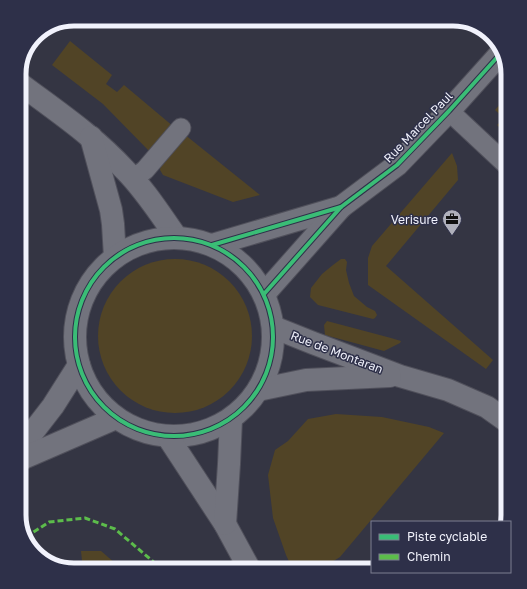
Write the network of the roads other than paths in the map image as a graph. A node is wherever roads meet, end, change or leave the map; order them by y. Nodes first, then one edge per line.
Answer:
1 (498, 57) edge
2 (26, 88) edge
3 (449, 110) junction
4 (181, 128) dead end
5 (91, 137) junction
6 (501, 159) edge
7 (133, 179) junction
8 (341, 207) junction
9 (177, 238) junction
10 (212, 245) junction
11 (115, 257) junction
12 (264, 294) junction
13 (273, 327) junction
14 (79, 365) junction
15 (400, 376) junction
16 (258, 390) junction
17 (501, 417) edge
18 (116, 418) junction
19 (230, 419) junction
20 (168, 436) junction
21 (26, 441) edge
22 (26, 457) edge
23 (225, 524) junction
24 (246, 563) edge

1 - 3 street, Rue Marcel Paul
2 - 5 street
3 - 6 lane
3 - 8 street, Rue Marcel Paul
4 - 7 lane
5 - 7 street
5 - 11 street
7 - 9 street
8 - 10 street, Rue Marcel Paul
8 - 12 street, Rue Marcel Paul
9 - 10 street, Rue de Montaran
9 - 11 street, Rue de Montaran
10 - 12 street, Rue de Montaran
11 - 14 street, Rue de Montaran
12 - 13 street, Rue de Montaran
13 - 15 street, Rue de Montaran
13 - 16 street, Rue de Montaran
14 - 18 street, Rue de Montaran
14 - 21 street
15 - 16 street, Rue de Montaran
15 - 17 street, Rue de Montaran
16 - 19 street, Rue de Montaran
18 - 20 street, Rue de Montaran
18 - 22 street
19 - 20 street, Rue de Montaran
19 - 23 street
20 - 23 street
23 - 24 street

